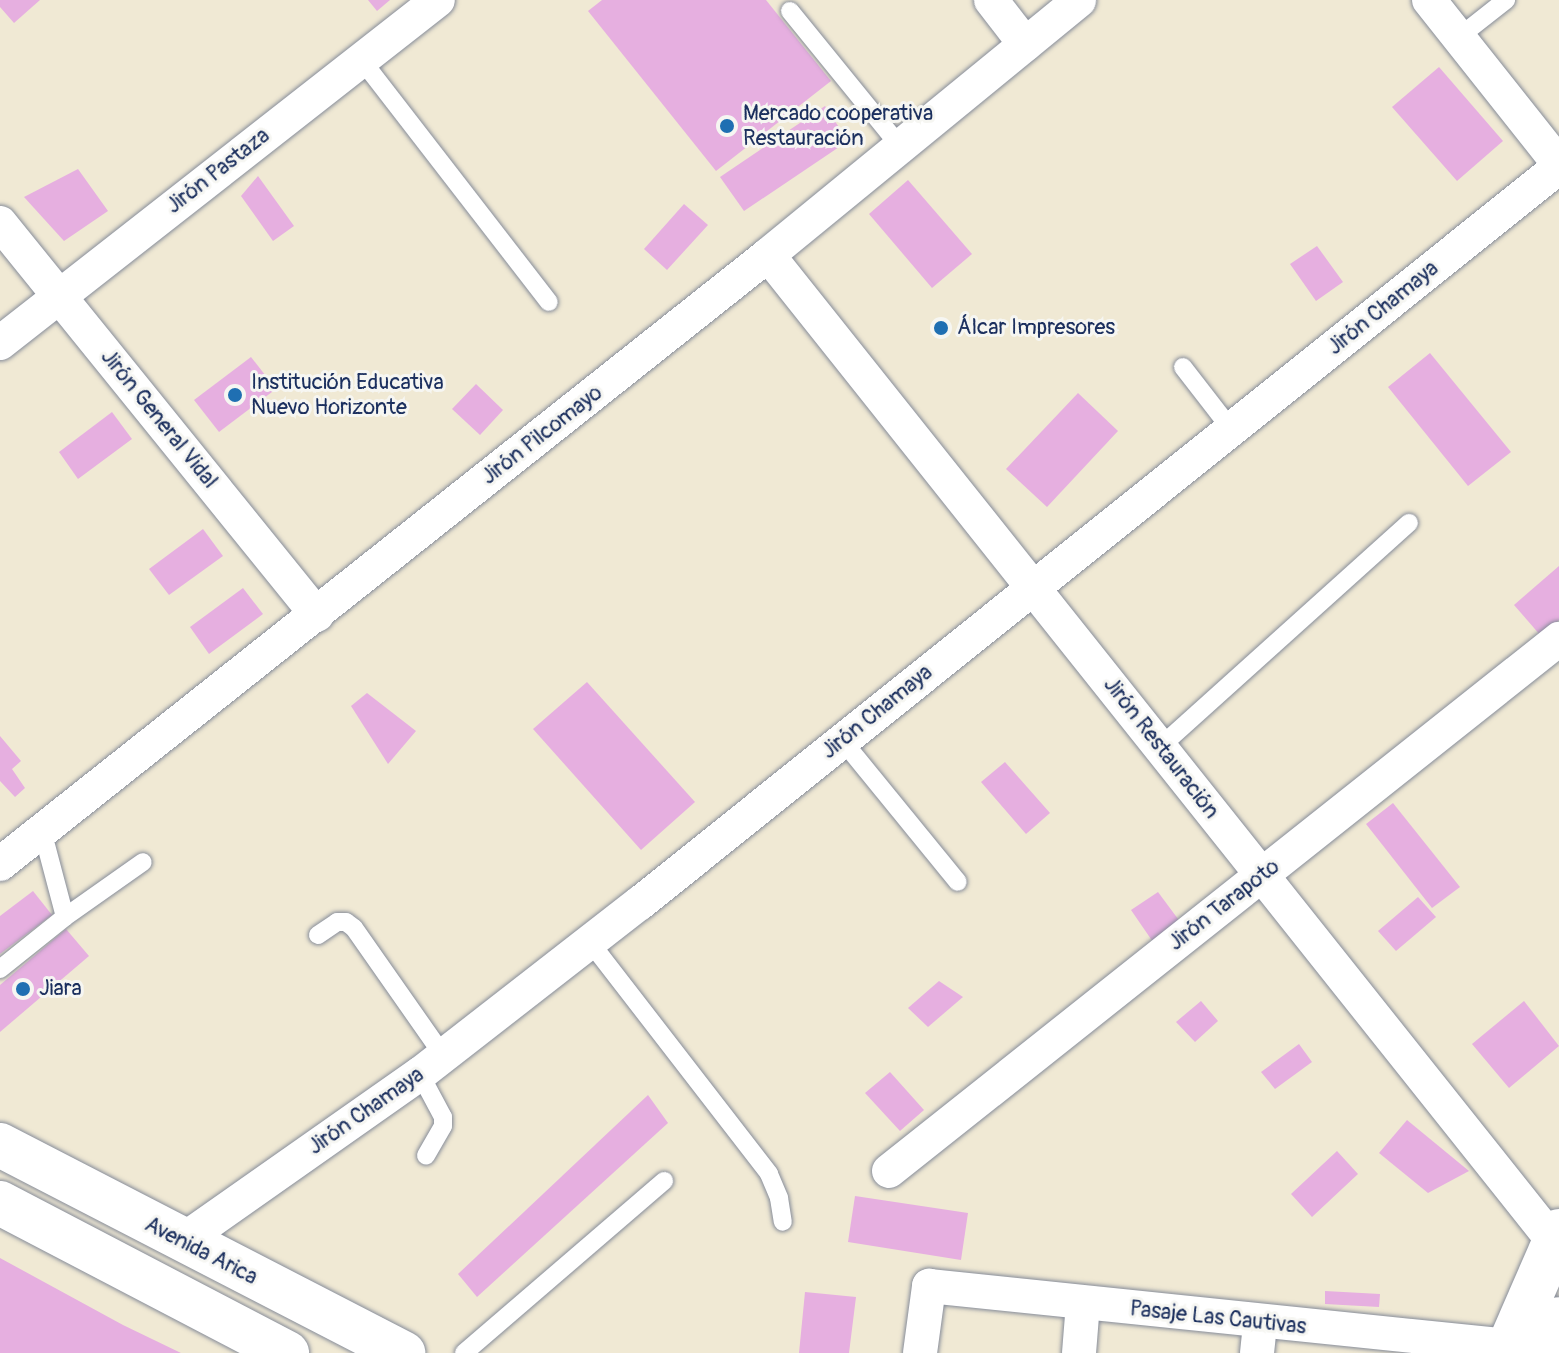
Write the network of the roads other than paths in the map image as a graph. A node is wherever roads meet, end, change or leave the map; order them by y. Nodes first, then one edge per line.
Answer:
1 (438, 0) edge
2 (991, 0) edge
3 (1079, 0) edge
4 (1429, 0) edge
5 (1506, 0) edge
6 (790, 11) dead end
7 (1459, 37) junction
8 (1025, 44) junction
9 (361, 59) junction
10 (899, 145) junction
11 (1559, 166) edge
12 (0, 223) edge
13 (768, 255) junction
14 (59, 296) junction
15 (549, 302) dead end
16 (0, 343) edge
17 (1183, 367) dead end
18 (1231, 429) junction
19 (1409, 523) dead end
20 (1033, 588) junction
21 (317, 615) junction
22 (1559, 639) edge
23 (842, 740) junction
24 (1160, 747) junction
25 (42, 830) junction
26 (143, 862) dead end
27 (0, 864) edge
28 (1262, 875) junction
29 (958, 882) dead end
30 (65, 917) junction
31 (318, 935) dead end
32 (590, 942) junction
33 (0, 969) edge
34 (431, 1064) junction
35 (0, 1145) edge
36 (426, 1156) dead end
37 (889, 1171) dead end
38 (664, 1181) dead end
39 (84, 1190) junction
40 (0, 1203) edge
41 (783, 1222) dead end
42 (1557, 1236) edge
43 (182, 1241) junction
44 (134, 1274) junction
45 (1083, 1303) junction
46 (1559, 1319) edge
47 (1258, 1338) edge
48 (1520, 1351) edge
49 (287, 1353) edge
50 (403, 1353) edge
51 (464, 1353) edge
52 (920, 1353) edge
53 (1079, 1353) edge

1 - 9 street, Jirón Pastaza
2 - 8 street
3 - 8 street, Jirón Pilcomayo
4 - 7 street
5 - 7 lane
6 - 10 lane
7 - 11 street
8 - 10 street, Jirón Pilcomayo
9 - 14 street, Jirón Pastaza
9 - 15 lane
10 - 13 street, Jirón Pilcomayo
11 - 18 street, Jirón Chamaya
12 - 14 street, Jirón General Vidal
13 - 20 street, Jirón Restauración
13 - 21 street, Jirón Pilcomayo
14 - 16 street, Jirón Pastaza
14 - 21 street, Jirón General Vidal
17 - 18 lane
18 - 20 street, Jirón Chamaya
19 - 24 lane
20 - 23 street, Jirón Chamaya
20 - 24 street, Jirón Restauración
21 - 25 street, Jirón Pilcomayo
22 - 28 street, Jirón Tarapoto
23 - 29 lane
23 - 32 street, Jirón Chamaya
24 - 28 street, Jirón Restauración
25 - 27 street, Jirón Pilcomayo
25 - 30 lane
26 - 30 lane
28 - 37 street, Jirón Tarapoto
28 - 42 street, Jirón Restauración
30 - 33 lane
31 - 34 lane
32 - 34 street, Jirón Chamaya
32 - 41 lane
34 - 36 lane
34 - 43 street, Jirón Chamaya
35 - 39 main road, Avenida Arica
38 - 51 lane
39 - 43 main road, Avenida Arica
39 - 44 main road
40 - 44 main road
42 - 48 main road
43 - 50 main road, Avenida Arica
44 - 49 main road
45 - 47 street, Pasaje Las Cautivas
45 - 52 street, Pasaje Las Cautivas
45 - 53 street
46 - 48 main road
47 - 48 street, Pasaje Las Cautivas

